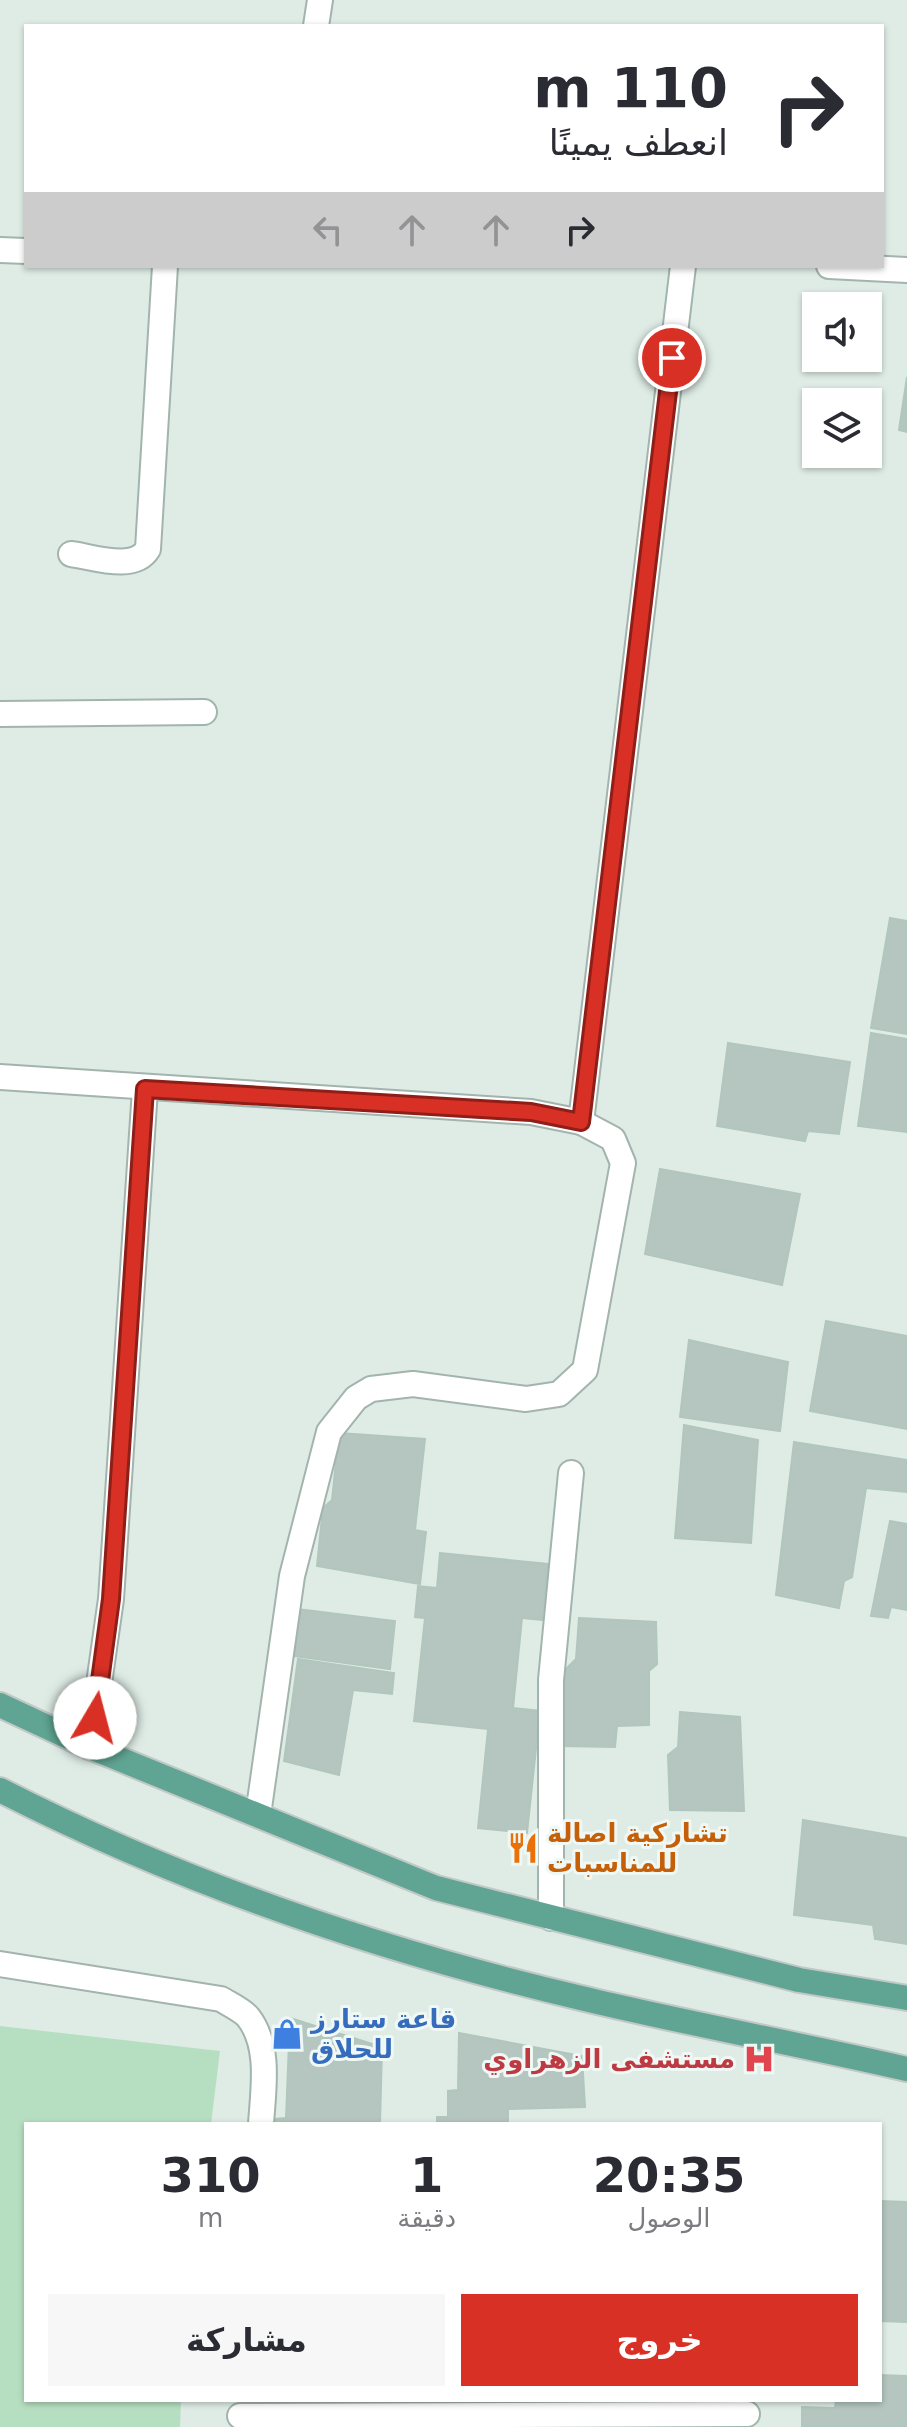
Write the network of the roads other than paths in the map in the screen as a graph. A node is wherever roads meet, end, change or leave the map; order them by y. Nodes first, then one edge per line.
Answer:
1 (320, 0) edge
2 (316, 24) edge
3 (0, 250) edge
4 (24, 251) edge
5 (165, 268) edge
6 (683, 268) edge
7 (868, 268) edge
8 (907, 270) edge
9 (71, 554) dead end
10 (204, 712) dead end
11 (0, 714) edge
12 (0, 1077) edge
13 (145, 1089) junction
14 (581, 1122) junction
15 (571, 1473) dead end
16 (0, 1705) edge
17 (90, 1747) junction
18 (0, 1790) edge
19 (258, 1815) junction
20 (551, 1918) junction
21 (0, 1964) edge
22 (907, 1998) edge
23 (907, 2069) edge
24 (261, 2122) edge
25 (240, 2414) edge
26 (747, 2414) dead end

1 - 2 street
3 - 4 street
5 - 9 street
6 - 14 street
7 - 8 street
10 - 11 street
12 - 13 street
13 - 14 street
13 - 17 street
14 - 19 street
15 - 20 street
16 - 17 main road
17 - 19 main road
18 - 23 main road
19 - 20 main road
20 - 22 main road
21 - 24 street
25 - 26 street

